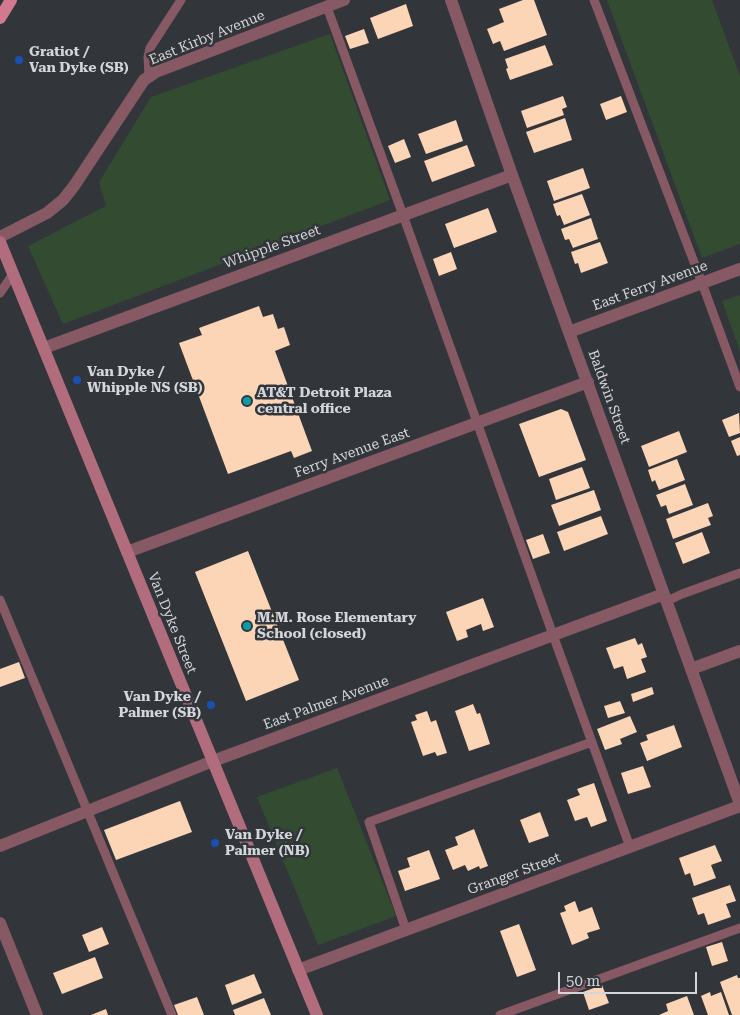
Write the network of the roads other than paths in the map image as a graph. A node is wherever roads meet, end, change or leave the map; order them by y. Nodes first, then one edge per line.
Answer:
1 (11, 0) edge
2 (181, 0) edge
3 (344, 0) edge
4 (451, 0) edge
5 (594, 0) edge
6 (327, 7) junction
7 (0, 18) edge
8 (150, 76) junction
9 (512, 175) junction
10 (404, 215) junction
11 (0, 237) edge
12 (0, 242) edge
13 (740, 269) edge
14 (13, 274) junction
15 (702, 283) junction
16 (0, 293) edge
17 (569, 332) junction
18 (44, 348) junction
19 (588, 382) junction
20 (740, 387) edge
21 (478, 423) junction
22 (127, 552) junction
23 (740, 573) edge
24 (666, 598) junction
25 (0, 600) edge
26 (553, 635) junction
27 (740, 651) edge
28 (691, 669) junction
29 (592, 742) junction
30 (213, 761) junction
31 (740, 805) edge
32 (87, 812) junction
33 (0, 846) edge
34 (630, 846) junction
35 (0, 923) edge
36 (740, 928) edge
37 (406, 930) junction
38 (298, 970) junction
39 (37, 1015) edge
40 (172, 1015) edge
41 (317, 1015) edge
42 (500, 1015) edge

1 - 7 main road
2 - 8 lane
3 - 6 street, East Kirby Avenue
4 - 9 street, Baldwin Street
5 - 15 lane
6 - 8 street, East Kirby Avenue
6 - 10 lane
8 - 11 street, East Kirby Avenue
9 - 10 street, Whipple Street
9 - 17 street, Baldwin Street
10 - 18 street, Whipple Street
10 - 21 lane
12 - 14 main road, Van Dyke Street
13 - 15 street, East Ferry Avenue
14 - 16 lane
14 - 18 main road, Van Dyke Street
15 - 17 street, East Ferry Avenue
15 - 20 lane
17 - 19 street, Baldwin Street
18 - 22 main road, Van Dyke Street
19 - 21 street, Ferry Avenue East
19 - 24 street, Baldwin Street
21 - 22 street, Ferry Avenue East
21 - 26 lane
22 - 30 main road, Van Dyke Street
23 - 24 lane
24 - 26 street, East Palmer Avenue
24 - 28 street, Baldwin Street
25 - 32 lane
26 - 29 lane
26 - 30 street, East Palmer Avenue
27 - 28 street
28 - 31 street, Baldwin Street
29 - 34 lane
29 - 37 lane
30 - 32 street, East Palmer Avenue
30 - 38 main road, Van Dyke Street
31 - 34 street, Granger Street
32 - 33 street, East Palmer Avenue
32 - 40 lane
34 - 37 street, Granger Street
35 - 39 street
36 - 42 lane
37 - 38 street, Granger Street
38 - 41 main road, Van Dyke Street

